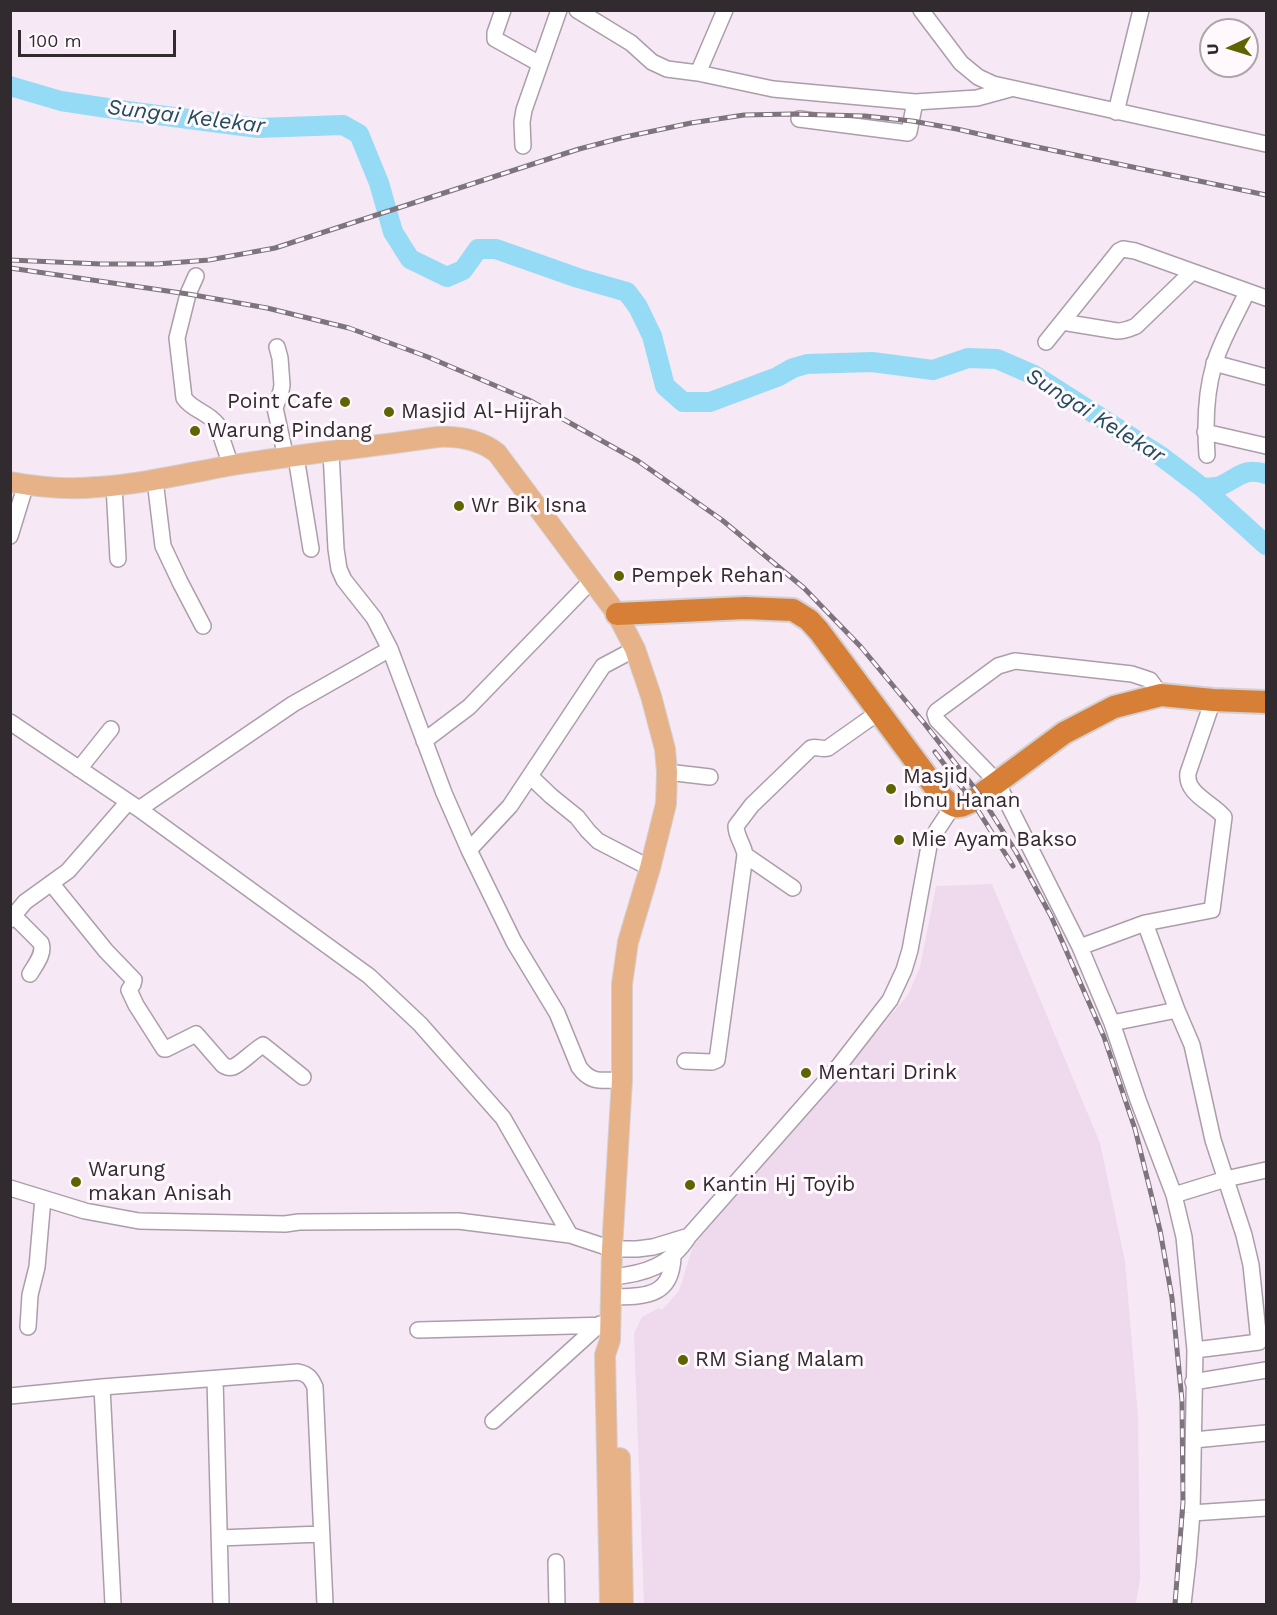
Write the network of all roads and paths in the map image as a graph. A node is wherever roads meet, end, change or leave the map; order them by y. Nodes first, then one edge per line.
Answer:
1 (503, 10) edge
2 (559, 10) edge
3 (577, 10) edge
4 (724, 10) edge
5 (1141, 10) edge
6 (923, 11) edge
7 (540, 64) junction
8 (698, 74) junction
9 (1010, 89) junction
10 (915, 102) junction
11 (1116, 112) junction
12 (799, 119) dead end
13 (1266, 144) edge
14 (524, 146) dead end
15 (1192, 272) junction
16 (196, 276) dead end
17 (1247, 292) junction
18 (1266, 298) edge
19 (1062, 322) junction
20 (1046, 342) dead end
21 (277, 347) dead end
22 (1214, 363) junction
23 (1266, 377) edge
24 (1205, 432) junction
25 (1266, 446) edge
26 (331, 452) junction
27 (1207, 455) dead end
28 (291, 457) junction
29 (231, 466) junction
30 (155, 480) junction
31 (14, 483) edge
32 (114, 485) junction
33 (10, 536) edge
34 (311, 549) dead end
35 (118, 559) dead end
36 (592, 580) junction
37 (617, 614) junction
38 (203, 626) dead end
39 (390, 649) junction
40 (635, 650) junction
41 (1161, 695) junction
42 (1213, 700) junction
43 (1266, 702) edge
44 (879, 712) junction
45 (10, 722) edge
46 (111, 729) dead end
47 (424, 741) junction
48 (80, 769) junction
49 (667, 772) junction
50 (530, 776) junction
51 (710, 777) dead end
52 (997, 782) junction
53 (133, 806) junction
54 (953, 806) junction
55 (469, 850) junction
56 (745, 855) junction
57 (650, 868) junction
58 (51, 883) junction
59 (793, 888) dead end
60 (12, 917) edge
61 (1145, 923) junction
62 (1080, 947) junction
63 (30, 974) dead end
64 (1177, 1010) junction
65 (1112, 1023) junction
66 (686, 1060) dead end
67 (303, 1077) dead end
68 (622, 1080) junction
69 (1266, 1170) edge
70 (1226, 1179) junction
71 (10, 1188) edge
72 (1174, 1196) junction
73 (43, 1198) junction
74 (570, 1235) junction
75 (689, 1236) junction
76 (612, 1249) junction
77 (673, 1257) junction
78 (611, 1287) junction
79 (28, 1327) dead end
80 (418, 1330) dead end
81 (606, 1330) junction
82 (1263, 1342) edge
83 (1195, 1350) junction
84 (1266, 1370) edge
85 (215, 1379) junction
86 (1193, 1382) junction
87 (102, 1387) junction
88 (10, 1396) edge
89 (493, 1420) dead end
90 (1266, 1433) edge
91 (1194, 1440) junction
92 (1266, 1508) edge
93 (1192, 1513) junction
94 (321, 1534) junction
95 (219, 1538) junction
96 (556, 1562) dead end
97 (113, 1605) edge
98 (221, 1605) edge
99 (325, 1605) edge
100 (557, 1605) edge
101 (609, 1605) edge
102 (623, 1605) edge
103 (1183, 1605) edge

1 - 7 street
2 - 7 street
3 - 8 street
4 - 8 street
5 - 11 street
6 - 9 street
7 - 14 street
8 - 10 street
9 - 10 street
9 - 11 street
10 - 12 street
11 - 13 street
15 - 17 street
15 - 19 street
15 - 19 street
16 - 29 street
17 - 18 street
17 - 22 street
19 - 20 street
21 - 28 street
22 - 23 street
22 - 24 street
24 - 25 street
24 - 27 street
26 - 28 main road
26 - 36 main road
26 - 39 street
28 - 29 main road
28 - 34 street
29 - 30 main road
30 - 32 main road
30 - 38 street
31 - 32 main road
31 - 33 street
32 - 35 street
36 - 37 main road
36 - 47 street
37 - 40 main road
37 - 44 highway
39 - 47 street
39 - 53 street
40 - 49 main road
40 - 50 street
41 - 42 highway
41 - 52 highway
41 - 52 street
42 - 43 highway
42 - 61 street
44 - 54 highway
44 - 56 street
45 - 48 street
46 - 48 street
47 - 55 street
48 - 53 street
49 - 51 street
49 - 57 main road
50 - 55 street
50 - 57 street
52 - 54 highway
52 - 62 street
53 - 58 street
53 - 74 street
54 - 75 street
55 - 68 street
56 - 59 street
56 - 66 street
57 - 68 main road
58 - 60 street
58 - 67 street
60 - 63 street
61 - 62 street
61 - 64 street
62 - 65 street
64 - 65 street
64 - 70 street
65 - 72 street
68 - 76 main road
69 - 70 street
70 - 72 street
70 - 82 street
71 - 73 street
72 - 83 street
73 - 74 street
73 - 79 street
74 - 76 street
75 - 76 street
75 - 77 street
76 - 78 main road
77 - 78 street
77 - 78 street
78 - 81 main road
80 - 81 street
81 - 89 street
81 - 101 main road
81 - 102 main road
82 - 83 street
83 - 86 street
84 - 86 street
85 - 87 street
85 - 94 street
85 - 95 street
86 - 91 street
87 - 88 street
87 - 97 street
90 - 91 street
91 - 93 street
92 - 93 street
93 - 103 street
94 - 95 street
94 - 99 street
95 - 98 street
96 - 100 street

